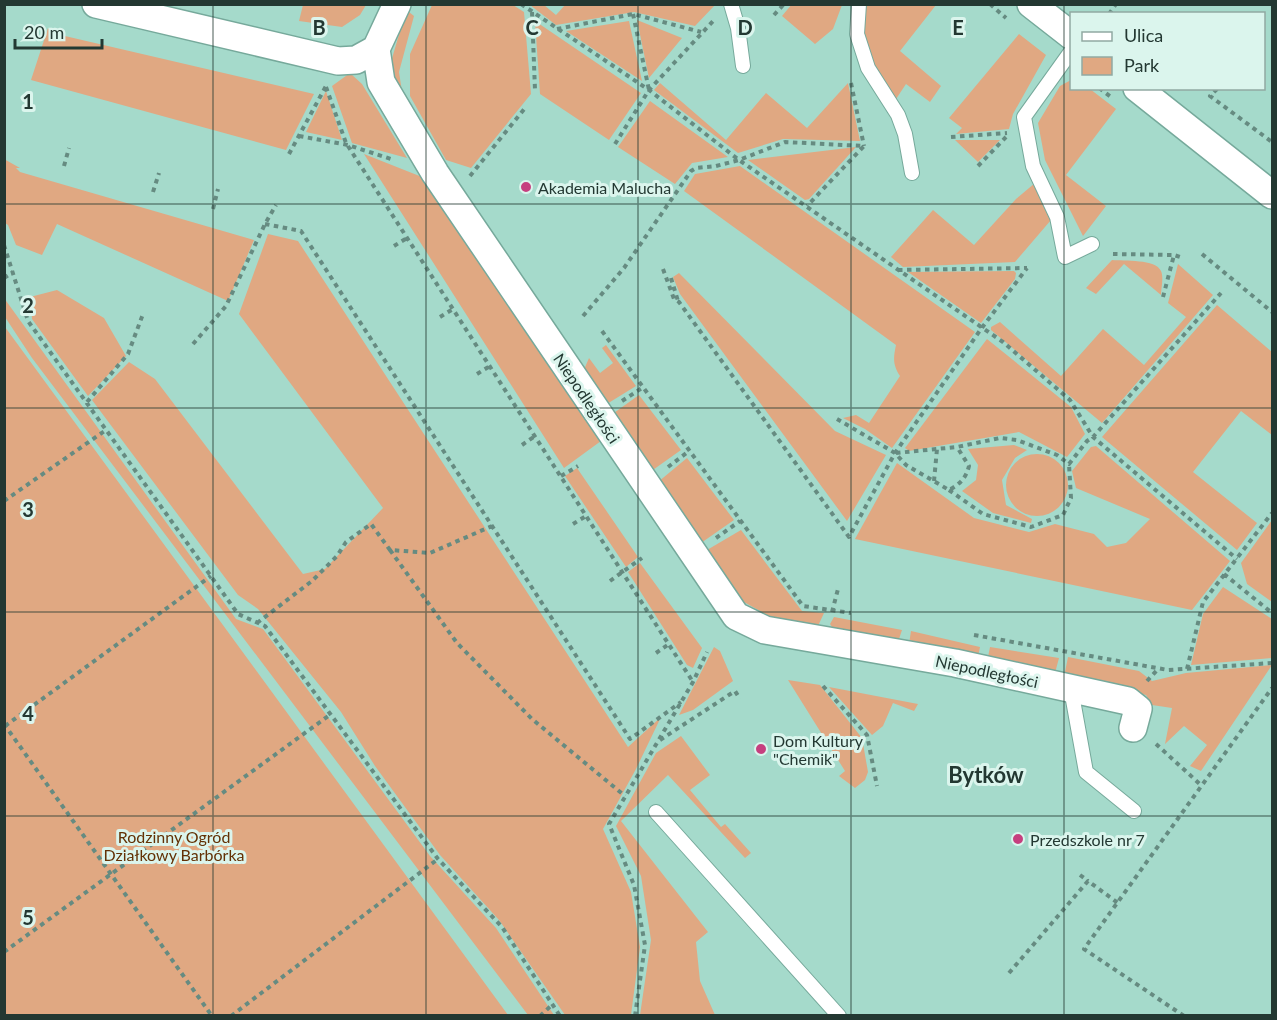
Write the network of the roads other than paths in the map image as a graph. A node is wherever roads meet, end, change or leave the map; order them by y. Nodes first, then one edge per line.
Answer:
1 (96, 4) edge
2 (397, 4) edge
3 (731, 4) edge
4 (859, 4) edge
5 (1031, 4) edge
6 (1070, 35) edge
7 (376, 49) junction
8 (1070, 51) edge
9 (743, 66) dead end
10 (1140, 90) edge
11 (912, 173) dead end
12 (1272, 195) edge
13 (1092, 244) dead end
14 (1071, 689) junction
15 (1144, 735) road end
16 (1134, 811) dead end
17 (656, 812) dead end
18 (839, 1016) edge

1 - 7 street
2 - 7 street
3 - 9 lane
4 - 11 lane
5 - 6 street
7 - 14 street, Niepodległości
8 - 13 lane
10 - 12 street
14 - 15 street, Niepodległości
14 - 16 lane
17 - 18 lane

